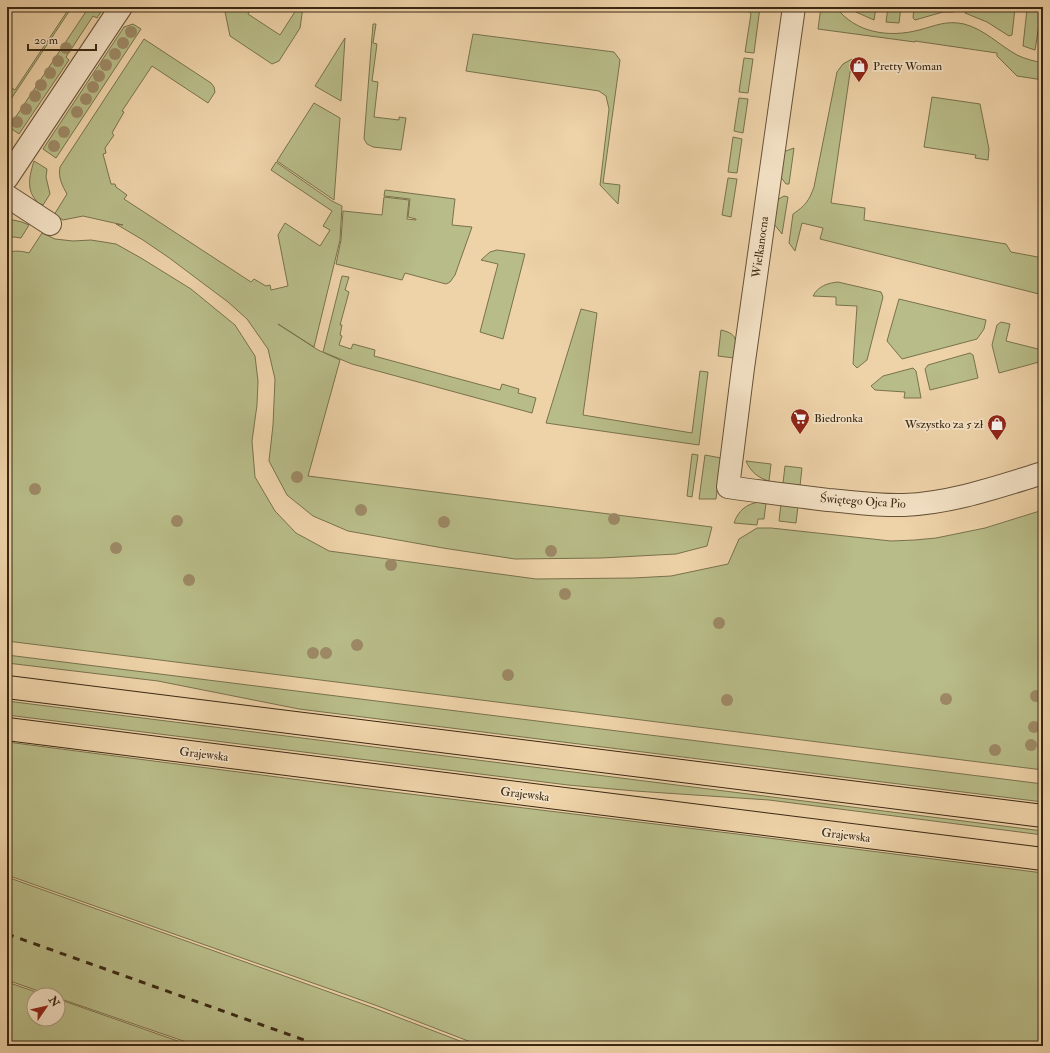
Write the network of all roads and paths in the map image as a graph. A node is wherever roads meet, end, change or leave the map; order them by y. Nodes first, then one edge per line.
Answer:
1 (121, 7) edge
2 (794, 7) edge
3 (7, 178) edge
4 (7, 196) edge
5 (50, 224) dead end
6 (1043, 474) edge
7 (728, 487) joint
8 (7, 687) edge
9 (7, 729) edge
10 (1043, 816) edge
11 (1043, 860) edge

1 - 3 street
2 - 7 street, Wielkanocna
4 - 5 street
6 - 7 street, Świętego Ojca Pio
8 - 10 main road
9 - 11 main road, Grajewska

